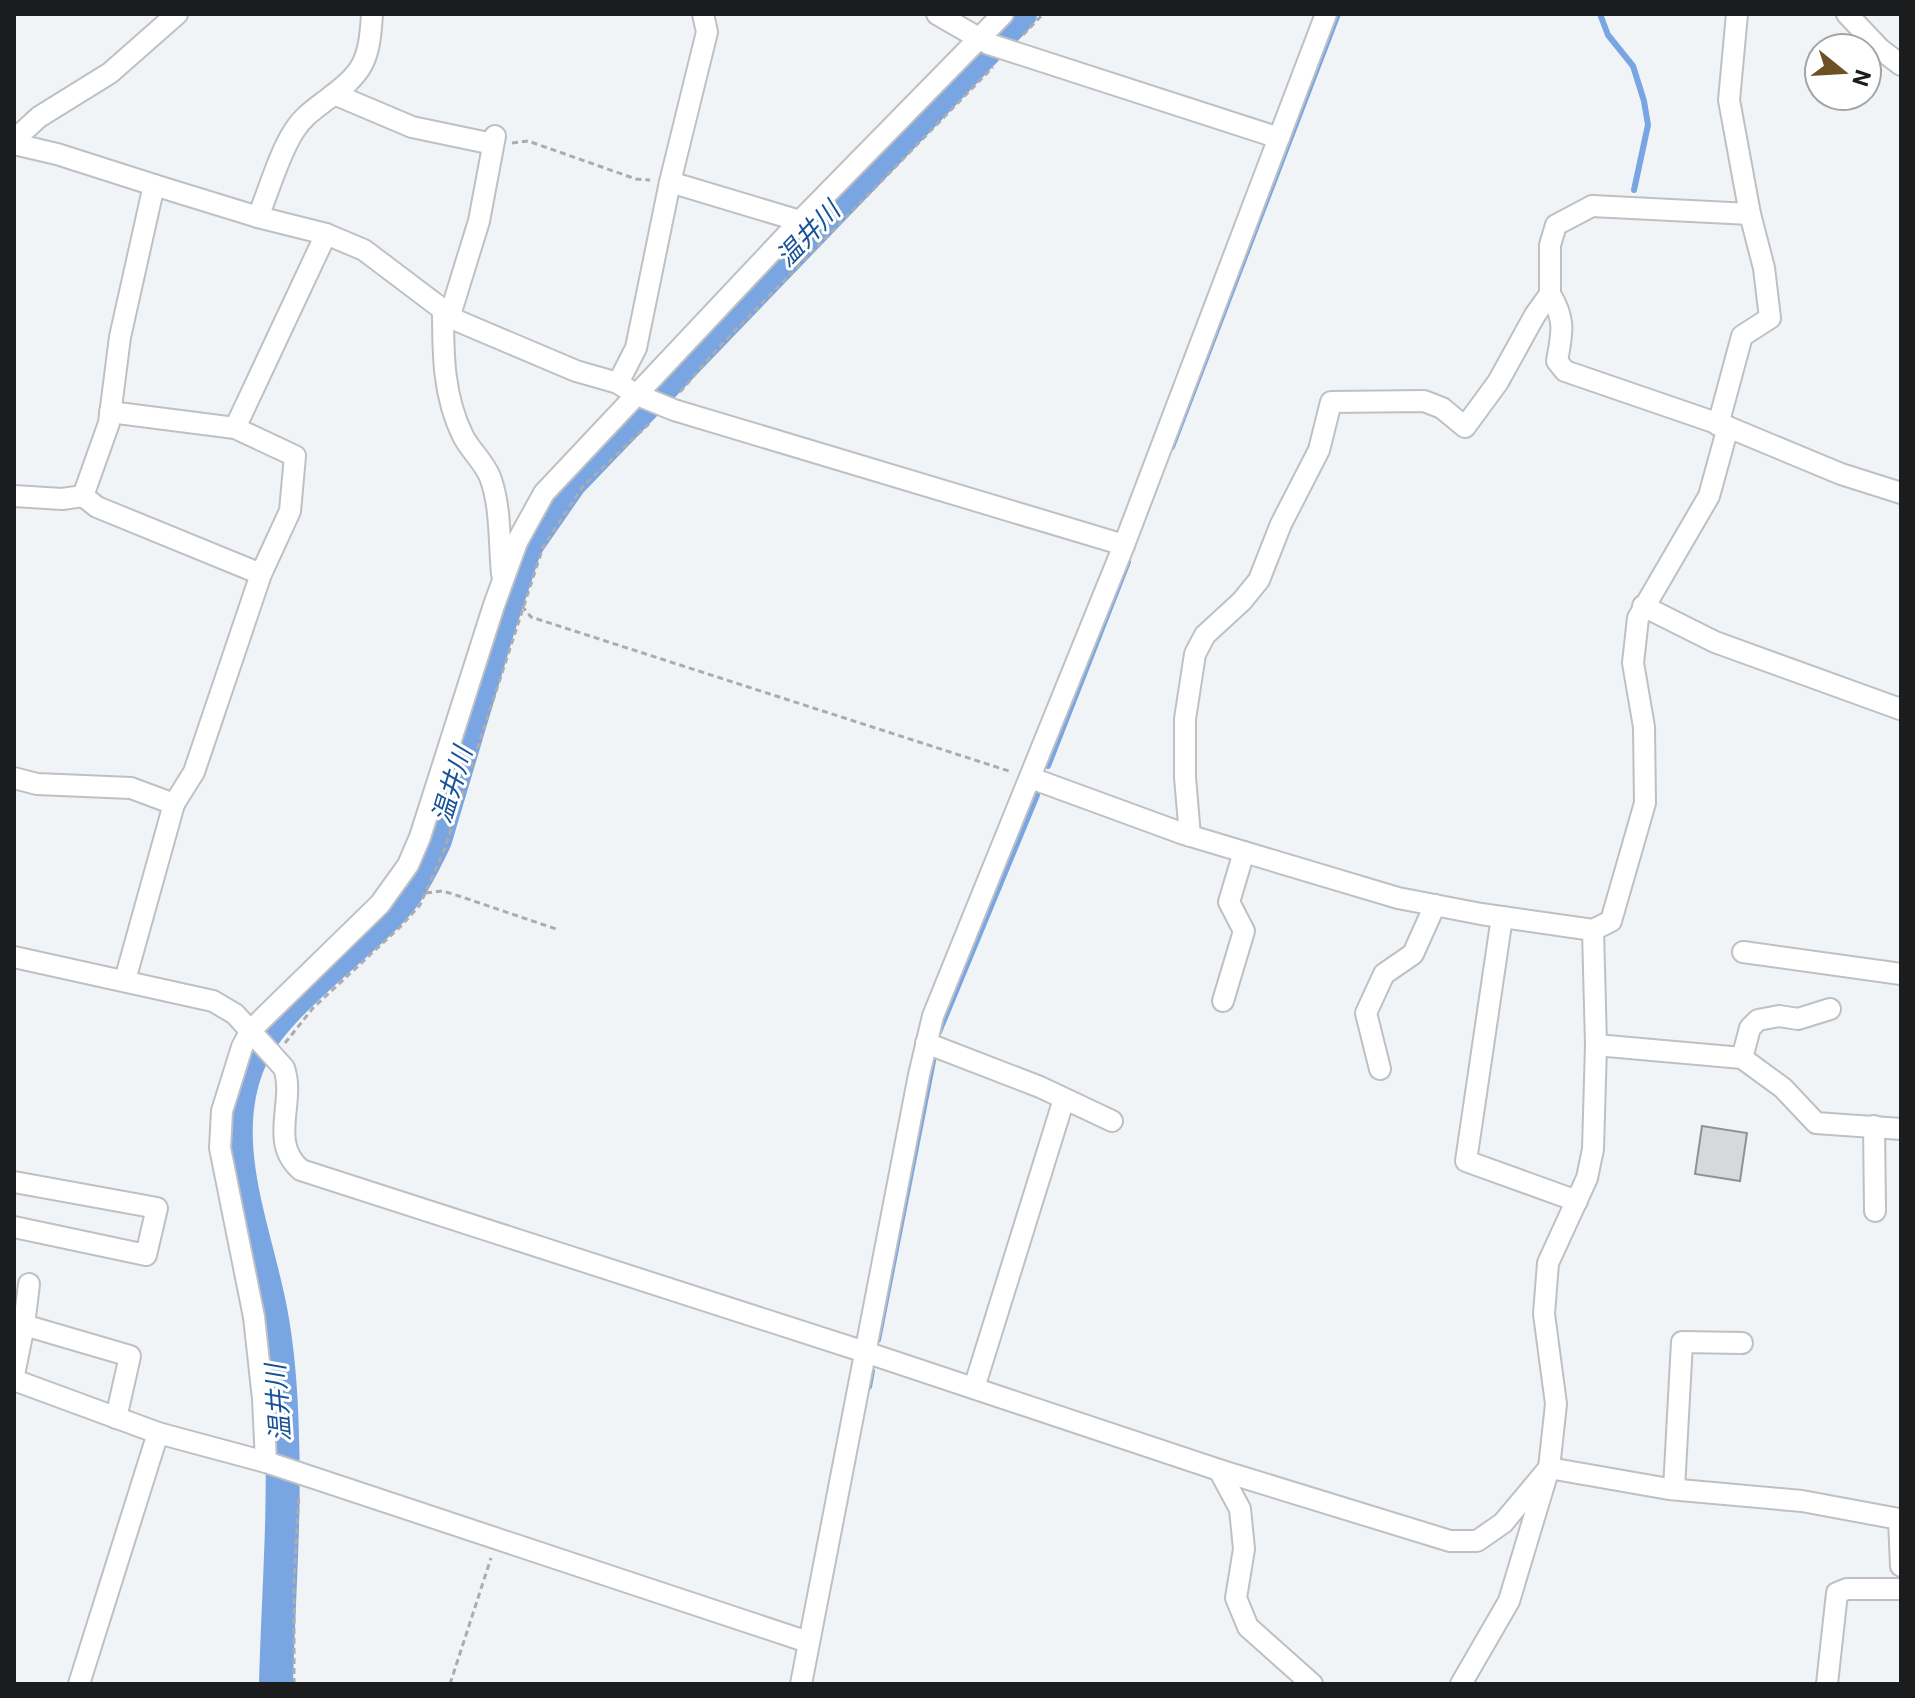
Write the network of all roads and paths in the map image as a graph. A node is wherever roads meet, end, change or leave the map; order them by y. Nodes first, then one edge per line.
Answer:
1 (177, 14) edge
2 (372, 14) edge
3 (703, 14) edge
4 (937, 14) edge
5 (1003, 14) edge
6 (1043, 14) edge
7 (1326, 14) edge
8 (1737, 14) edge
9 (1847, 14) edge
10 (978, 39) junction
11 (1009, 50) junction
12 (1901, 65) edge
13 (334, 94) junction
14 (1279, 138) junction
15 (494, 140) junction
16 (14, 142) edge
17 (670, 182) junction
18 (154, 185) junction
19 (1750, 214) junction
20 (258, 217) junction
21 (800, 221) junction
22 (326, 234) junction
23 (1550, 294) junction
24 (447, 312) junction
25 (631, 391) junction
26 (664, 406) junction
27 (110, 412) junction
28 (1723, 426) junction
29 (235, 428) junction
30 (1901, 493) edge
31 (14, 496) edge
32 (83, 496) junction
33 (1124, 545) junction
34 (261, 574) junction
35 (502, 583) junction
36 (522, 606) junction
37 (1643, 606) junction
38 (1901, 707) edge
39 (14, 778) edge
40 (1031, 778) junction
41 (174, 804) junction
42 (1190, 836) junction
43 (1244, 852) junction
44 (426, 893) junction
45 (1435, 905) junction
46 (1502, 917) junction
47 (559, 930) dead end
48 (1593, 930) junction
49 (1743, 952) dead end
50 (14, 957) edge
51 (1901, 974) edge
52 (125, 980) junction
53 (1223, 1001) dead end
54 (1830, 1009) dead end
55 (254, 1033) junction
56 (926, 1043) junction
57 (1596, 1045) junction
58 (274, 1054) junction
59 (1742, 1058) junction
60 (1380, 1069) dead end
61 (1064, 1099) junction
62 (1112, 1121) dead end
63 (1874, 1126) junction
64 (1901, 1129) edge
65 (14, 1182) edge
66 (1577, 1201) junction
67 (1875, 1211) dead end
68 (14, 1227) edge
69 (29, 1284) dead end
70 (24, 1325) junction
71 (1742, 1343) dead end
72 (865, 1352) junction
73 (14, 1378) edge
74 (974, 1388) junction
75 (116, 1418) junction
76 (158, 1433) junction
77 (269, 1463) junction
78 (1549, 1468) junction
79 (1219, 1470) junction
80 (297, 1473) junction
81 (1674, 1489) junction
82 (1900, 1520) edge
83 (497, 1539) junction
84 (1901, 1566) edge
85 (1901, 1589) edge
86 (808, 1642) junction
87 (79, 1684) edge
88 (294, 1684) edge
89 (450, 1684) edge
90 (801, 1684) edge
91 (1312, 1684) edge
92 (1461, 1684) edge
93 (1827, 1684) edge

1 - 16 street
2 - 13 street
3 - 17 street
4 - 10 street
5 - 10 street
6 - 11 path
7 - 14 street
8 - 19 street
9 - 12 street
10 - 11 street
10 - 21 street
11 - 14 street
11 - 26 path
13 - 15 street
13 - 20 street
14 - 33 street
15 - 17 path
15 - 24 street
16 - 18 street
17 - 21 street
17 - 25 street
18 - 20 street
18 - 27 street
19 - 23 street
19 - 28 street
20 - 22 street
21 - 25 street
22 - 24 street
22 - 29 street
23 - 28 street
23 - 42 street
24 - 25 street
24 - 35 street
25 - 26 street
25 - 35 street
26 - 33 street
26 - 36 path
27 - 29 street
27 - 32 street
28 - 30 street
28 - 37 street
29 - 34 street
31 - 32 street
32 - 34 street
33 - 40 street
34 - 41 street
35 - 55 street
36 - 40 path
36 - 44 path
37 - 38 street
37 - 48 street
39 - 41 street
40 - 42 street
40 - 56 street
41 - 52 street
42 - 43 street
43 - 45 street
43 - 53 street
44 - 47 path
44 - 58 path
45 - 46 street
45 - 60 street
46 - 48 street
46 - 66 street
48 - 57 street
49 - 51 street
50 - 52 street
52 - 55 street
54 - 59 street
55 - 58 street
55 - 77 street
56 - 61 street
56 - 72 street
57 - 59 street
57 - 66 street
58 - 72 street
59 - 63 street
61 - 62 street
61 - 74 street
63 - 64 street
63 - 67 street
65 - 68 street
66 - 78 street
69 - 70 street
70 - 73 street
70 - 75 street
71 - 81 street
72 - 74 street
72 - 86 street
73 - 75 street
74 - 79 street
75 - 76 street
76 - 77 street
76 - 87 street
77 - 80 street
78 - 79 street
78 - 81 street
78 - 92 street
79 - 91 street
80 - 83 street
80 - 88 path
81 - 82 street
82 - 84 street
83 - 86 street
83 - 89 path
85 - 93 street
86 - 90 street

